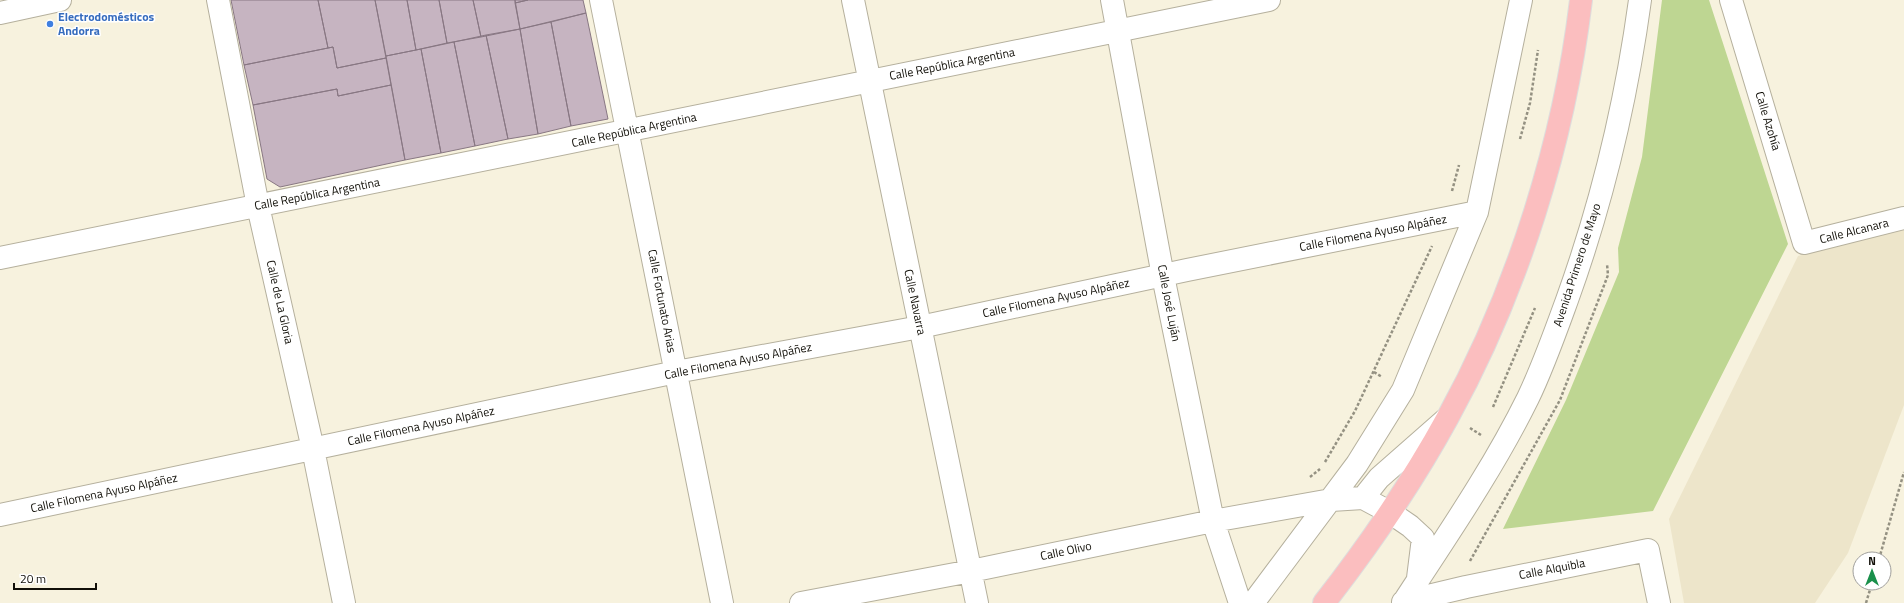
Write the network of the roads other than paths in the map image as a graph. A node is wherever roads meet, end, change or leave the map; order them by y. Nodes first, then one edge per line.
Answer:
1 (60, 0) edge
2 (218, 0) edge
3 (601, 0) edge
4 (853, 0) edge
5 (1112, 0) edge
6 (1269, 0) edge
7 (1521, 0) edge
8 (1581, 0) edge
9 (1640, 0) edge
10 (1731, 0) edge
11 (0, 13) edge
12 (1118, 31) junction
13 (869, 80) junction
14 (628, 131) junction
15 (258, 206) junction
16 (1477, 212) junction
17 (1904, 218) edge
18 (1804, 243) joint
19 (0, 258) edge
20 (1163, 276) junction
21 (920, 327) junction
22 (676, 372) junction
23 (1449, 416) junction
24 (313, 449) junction
25 (1363, 498) junction
26 (1331, 500) junction
27 (1462, 511) junction
28 (1391, 513) junction
29 (0, 515) edge
30 (1213, 521) junction
31 (1423, 538) junction
32 (971, 572) junction
33 (1418, 578) junction
34 (1467, 595) edge
35 (344, 603) edge
36 (722, 603) edge
37 (801, 603) edge
38 (977, 603) edge
39 (1240, 603) edge
40 (1254, 603) edge
41 (1324, 603) edge
42 (1403, 603) edge
43 (1659, 603) edge

1 - 11 street
2 - 15 street, Calle de La Gloria
3 - 14 street, Calle Fortunato Arias
4 - 13 street, Calle Navarra
5 - 12 street, Calle José Luján
6 - 12 street, Calle República Argentina
7 - 16 street
8 - 23 main road
9 - 27 street, Avenida Primero de Mayo
10 - 18 street, Calle Azohía
12 - 13 street, Calle República Argentina
12 - 20 street, Calle José Luján
13 - 14 street, Calle República Argentina
13 - 21 street, Calle Navarra
14 - 15 street, Calle República Argentina
14 - 22 street, Calle Fortunato Arias
15 - 19 street, Calle República Argentina
15 - 24 street, Calle de La Gloria
16 - 20 street, Calle Filomena Ayuso Alpáñez
16 - 26 street
17 - 18 street, Calle Alcanara
20 - 21 street, Calle Filomena Ayuso Alpáñez
20 - 30 street, Calle José Luján
21 - 22 street, Calle Filomena Ayuso Alpáñez
21 - 32 street, Calle Navarra
22 - 24 street, Calle Filomena Ayuso Alpáñez
22 - 36 street, Calle Fortunato Arias
23 - 25 street
23 - 28 main road
24 - 29 street, Calle Filomena Ayuso Alpáñez
24 - 35 street, Calle de La Gloria
25 - 26 street
25 - 28 street
26 - 30 street, Calle Olivo
26 - 40 street
27 - 31 street, Avenida Primero de Mayo
27 - 33 street, Avenida Primero de Mayo
28 - 31 street
28 - 41 main road
30 - 32 street, Calle Olivo
30 - 39 street, Calle José Luján
31 - 33 street, Avenida Primero de Mayo
32 - 37 street, Calle Olivo
32 - 38 street, Calle Navarra
33 - 42 street, Avenida Primero de Mayo
34 - 42 street, Calle Alquibla
34 - 43 street, Calle Alquibla

